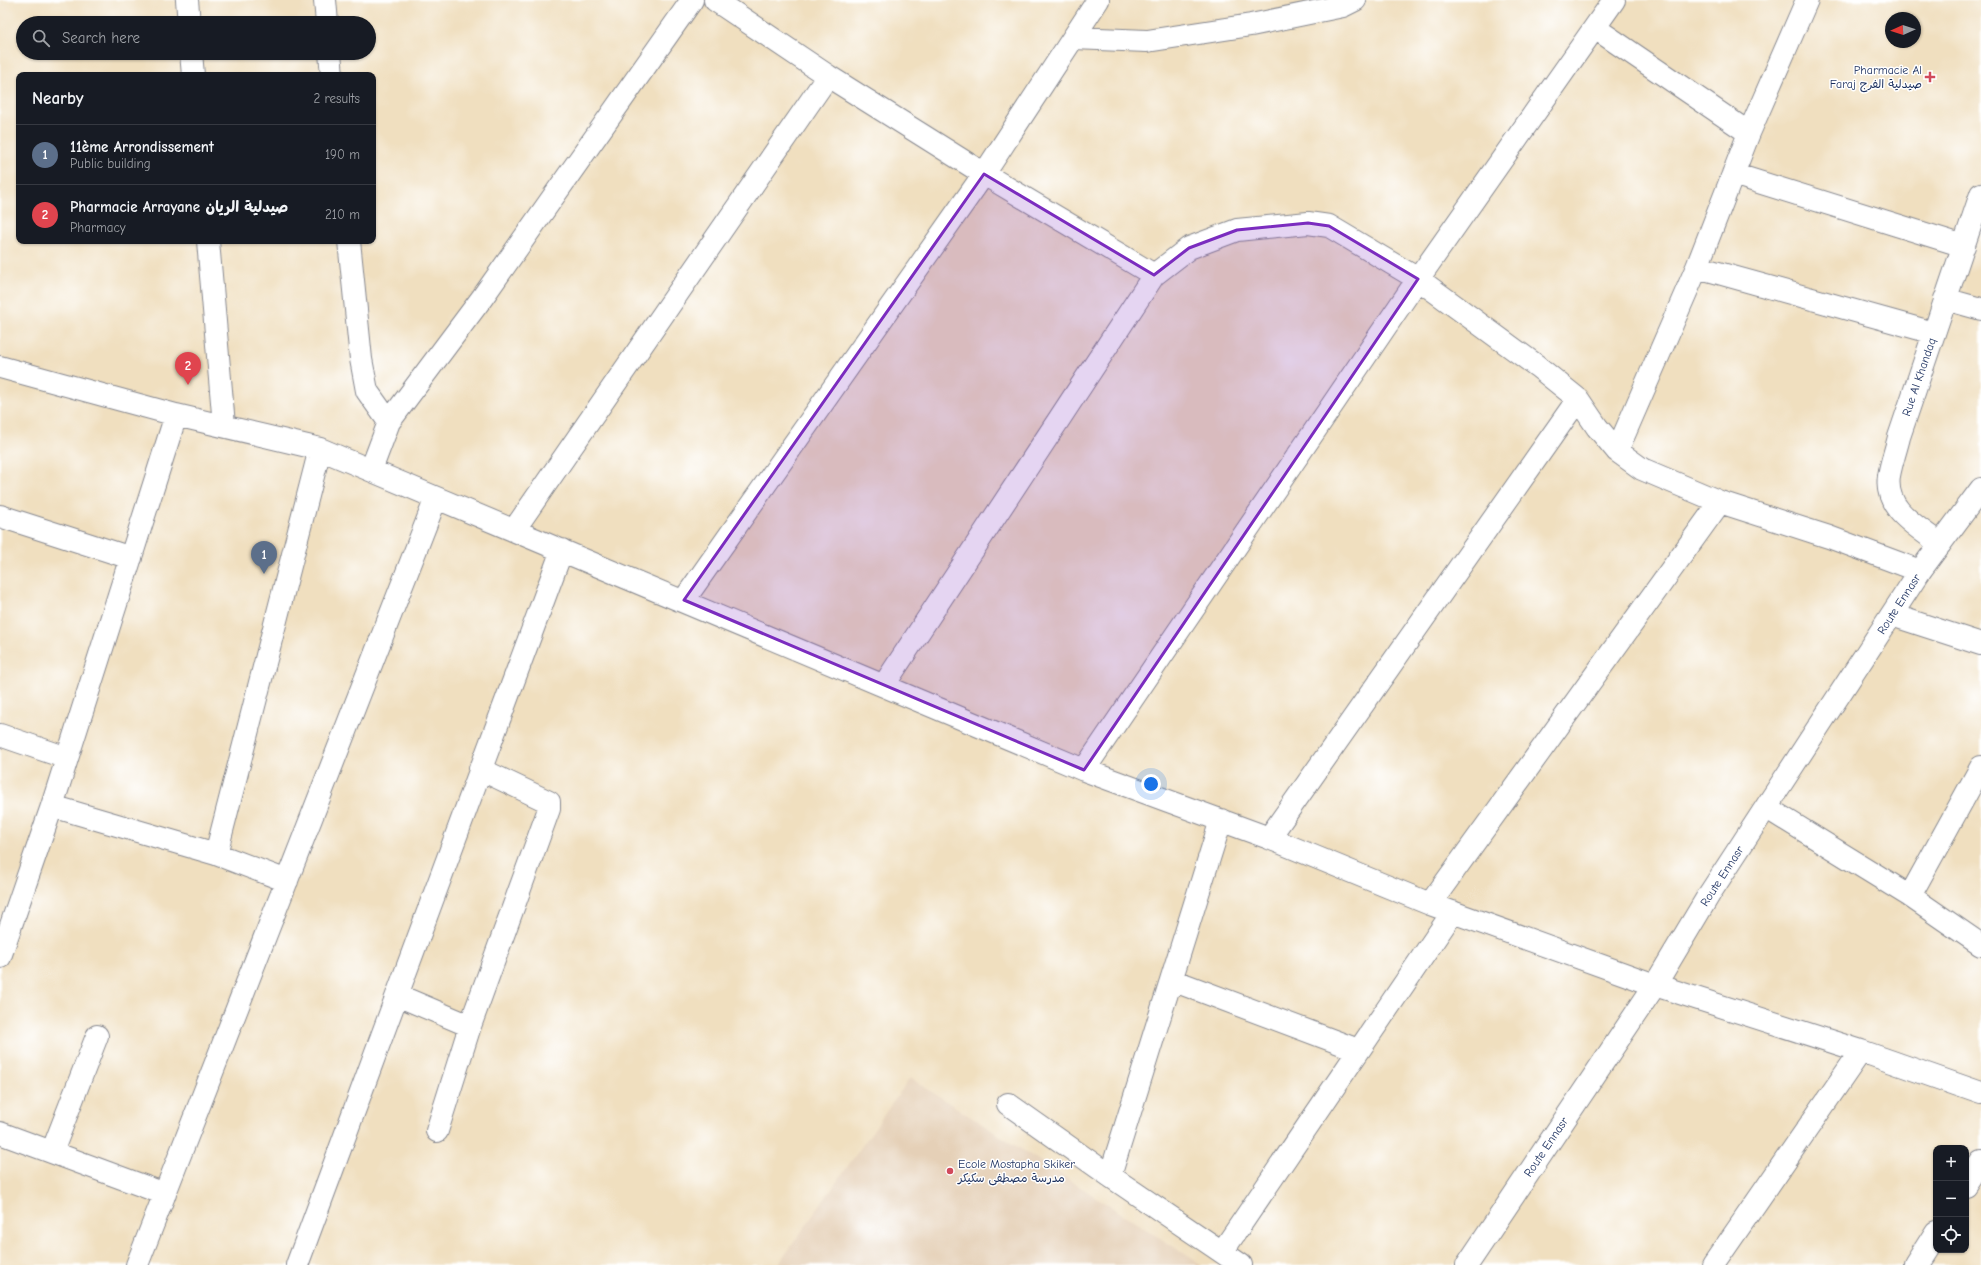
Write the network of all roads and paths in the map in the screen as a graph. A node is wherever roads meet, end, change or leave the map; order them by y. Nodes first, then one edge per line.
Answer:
1 (187, 0) edge
2 (325, 0) edge
3 (692, 0) edge
4 (714, 0) edge
5 (1355, 0) edge
6 (1614, 0) edge
7 (1807, 0) edge
8 (1094, 1) edge
9 (188, 16) edge
10 (326, 16) edge
11 (1595, 28) junction
12 (1074, 38) junction
13 (192, 60) edge
14 (331, 60) edge
15 (193, 72) edge
16 (332, 72) edge
17 (828, 76) junction
18 (1749, 133) junction
19 (984, 174) junction
20 (1733, 174) junction
21 (1981, 194) edge
22 (208, 244) edge
23 (349, 244) edge
24 (1964, 246) junction
25 (1697, 267) junction
26 (1154, 275) junction
27 (1418, 279) junction
28 (1945, 299) junction
29 (1981, 309) edge
30 (1934, 333) junction
31 (0, 367) edge
32 (1578, 399) junction
33 (176, 415) junction
34 (389, 422) junction
35 (224, 425) junction
36 (320, 449) junction
37 (1617, 451) junction
38 (371, 470) junction
39 (1981, 489) edge
40 (436, 498) junction
41 (1720, 502) junction
42 (0, 516) edge
43 (514, 530) junction
44 (1940, 544) junction
45 (562, 550) junction
46 (131, 558) junction
47 (1920, 571) junction
48 (684, 600) junction
49 (1892, 615) junction
50 (1981, 644) edge
51 (884, 686) junction
52 (0, 735) edge
53 (67, 758) junction
54 (1981, 767) edge
55 (480, 769) junction
56 (1084, 770) junction
57 (52, 806) junction
58 (1767, 808) junction
59 (1221, 820) junction
60 (1269, 838) junction
61 (216, 854) junction
62 (287, 881) junction
63 (1910, 896) junction
64 (1430, 904) junction
65 (1453, 912) junction
66 (1981, 945) edge
67 (0, 958) edge
68 (1172, 980) junction
69 (1655, 985) junction
70 (397, 994) junction
71 (470, 1026) junction
72 (97, 1036) dead end
73 (1358, 1050) junction
74 (1861, 1051) junction
75 (1981, 1093) edge
76 (1008, 1104) dead end
77 (437, 1131) dead end
78 (0, 1133) edge
79 (52, 1152) junction
80 (1981, 1163) edge
81 (1110, 1176) junction
82 (1969, 1181) edge
83 (164, 1194) junction
84 (1933, 1237) edge
85 (1222, 1252) junction
86 (137, 1265) edge
87 (297, 1265) edge
88 (1241, 1265) edge
89 (1467, 1265) edge
90 (1713, 1265) edge
91 (1915, 1265) edge

1 - 9 street
2 - 10 street
3 - 34 street
4 - 17 street
5 - 12 street
6 - 11 street
7 - 18 street
8 - 12 street
11 - 18 street
11 - 27 street
12 - 19 street
13 - 15 street
14 - 16 street
17 - 19 street
17 - 43 street
18 - 20 street
19 - 26 street
19 - 48 street
20 - 24 street
20 - 25 street
21 - 24 street, Rue Al Khandaq
22 - 35 street
23 - 34 street
24 - 28 street, Rue Al Khandaq
25 - 30 street
25 - 37 street
26 - 27 street
26 - 51 street
27 - 32 street
27 - 56 street
28 - 29 street
28 - 30 street, Rue Al Khandaq
30 - 44 street, Rue Al Khandaq
31 - 33 street
32 - 37 street
32 - 60 street
33 - 35 street
33 - 46 street
34 - 38 street
35 - 36 street
36 - 38 street
36 - 61 street
37 - 41 street
38 - 40 street
39 - 44 street, Route Ennasr
40 - 43 street
40 - 62 street
41 - 47 street
41 - 64 street
42 - 46 street
43 - 45 street
44 - 47 street, Route Ennasr
45 - 48 street
45 - 55 street
46 - 53 street
47 - 49 street, Route Ennasr
48 - 51 street
49 - 50 street
49 - 58 street, Route Ennasr
51 - 56 street
52 - 53 street
53 - 57 street
54 - 63 street
55 - 70 street
55 - 71 street
56 - 59 street
57 - 61 street
57 - 67 street
58 - 63 street
58 - 69 street, Route Ennasr
59 - 60 street
59 - 68 street
60 - 64 street
61 - 62 street
62 - 83 street
63 - 66 street
64 - 65 street
65 - 69 street
65 - 73 street
68 - 73 street
68 - 81 street
69 - 74 street
69 - 89 street, Route Ennasr
70 - 71 street
70 - 87 street
71 - 77 street
72 - 79 street
73 - 85 street
74 - 75 street
74 - 90 street
76 - 81 street
78 - 79 street
79 - 83 street
80 - 82 street
81 - 85 street
83 - 86 street
84 - 91 street
85 - 88 street

